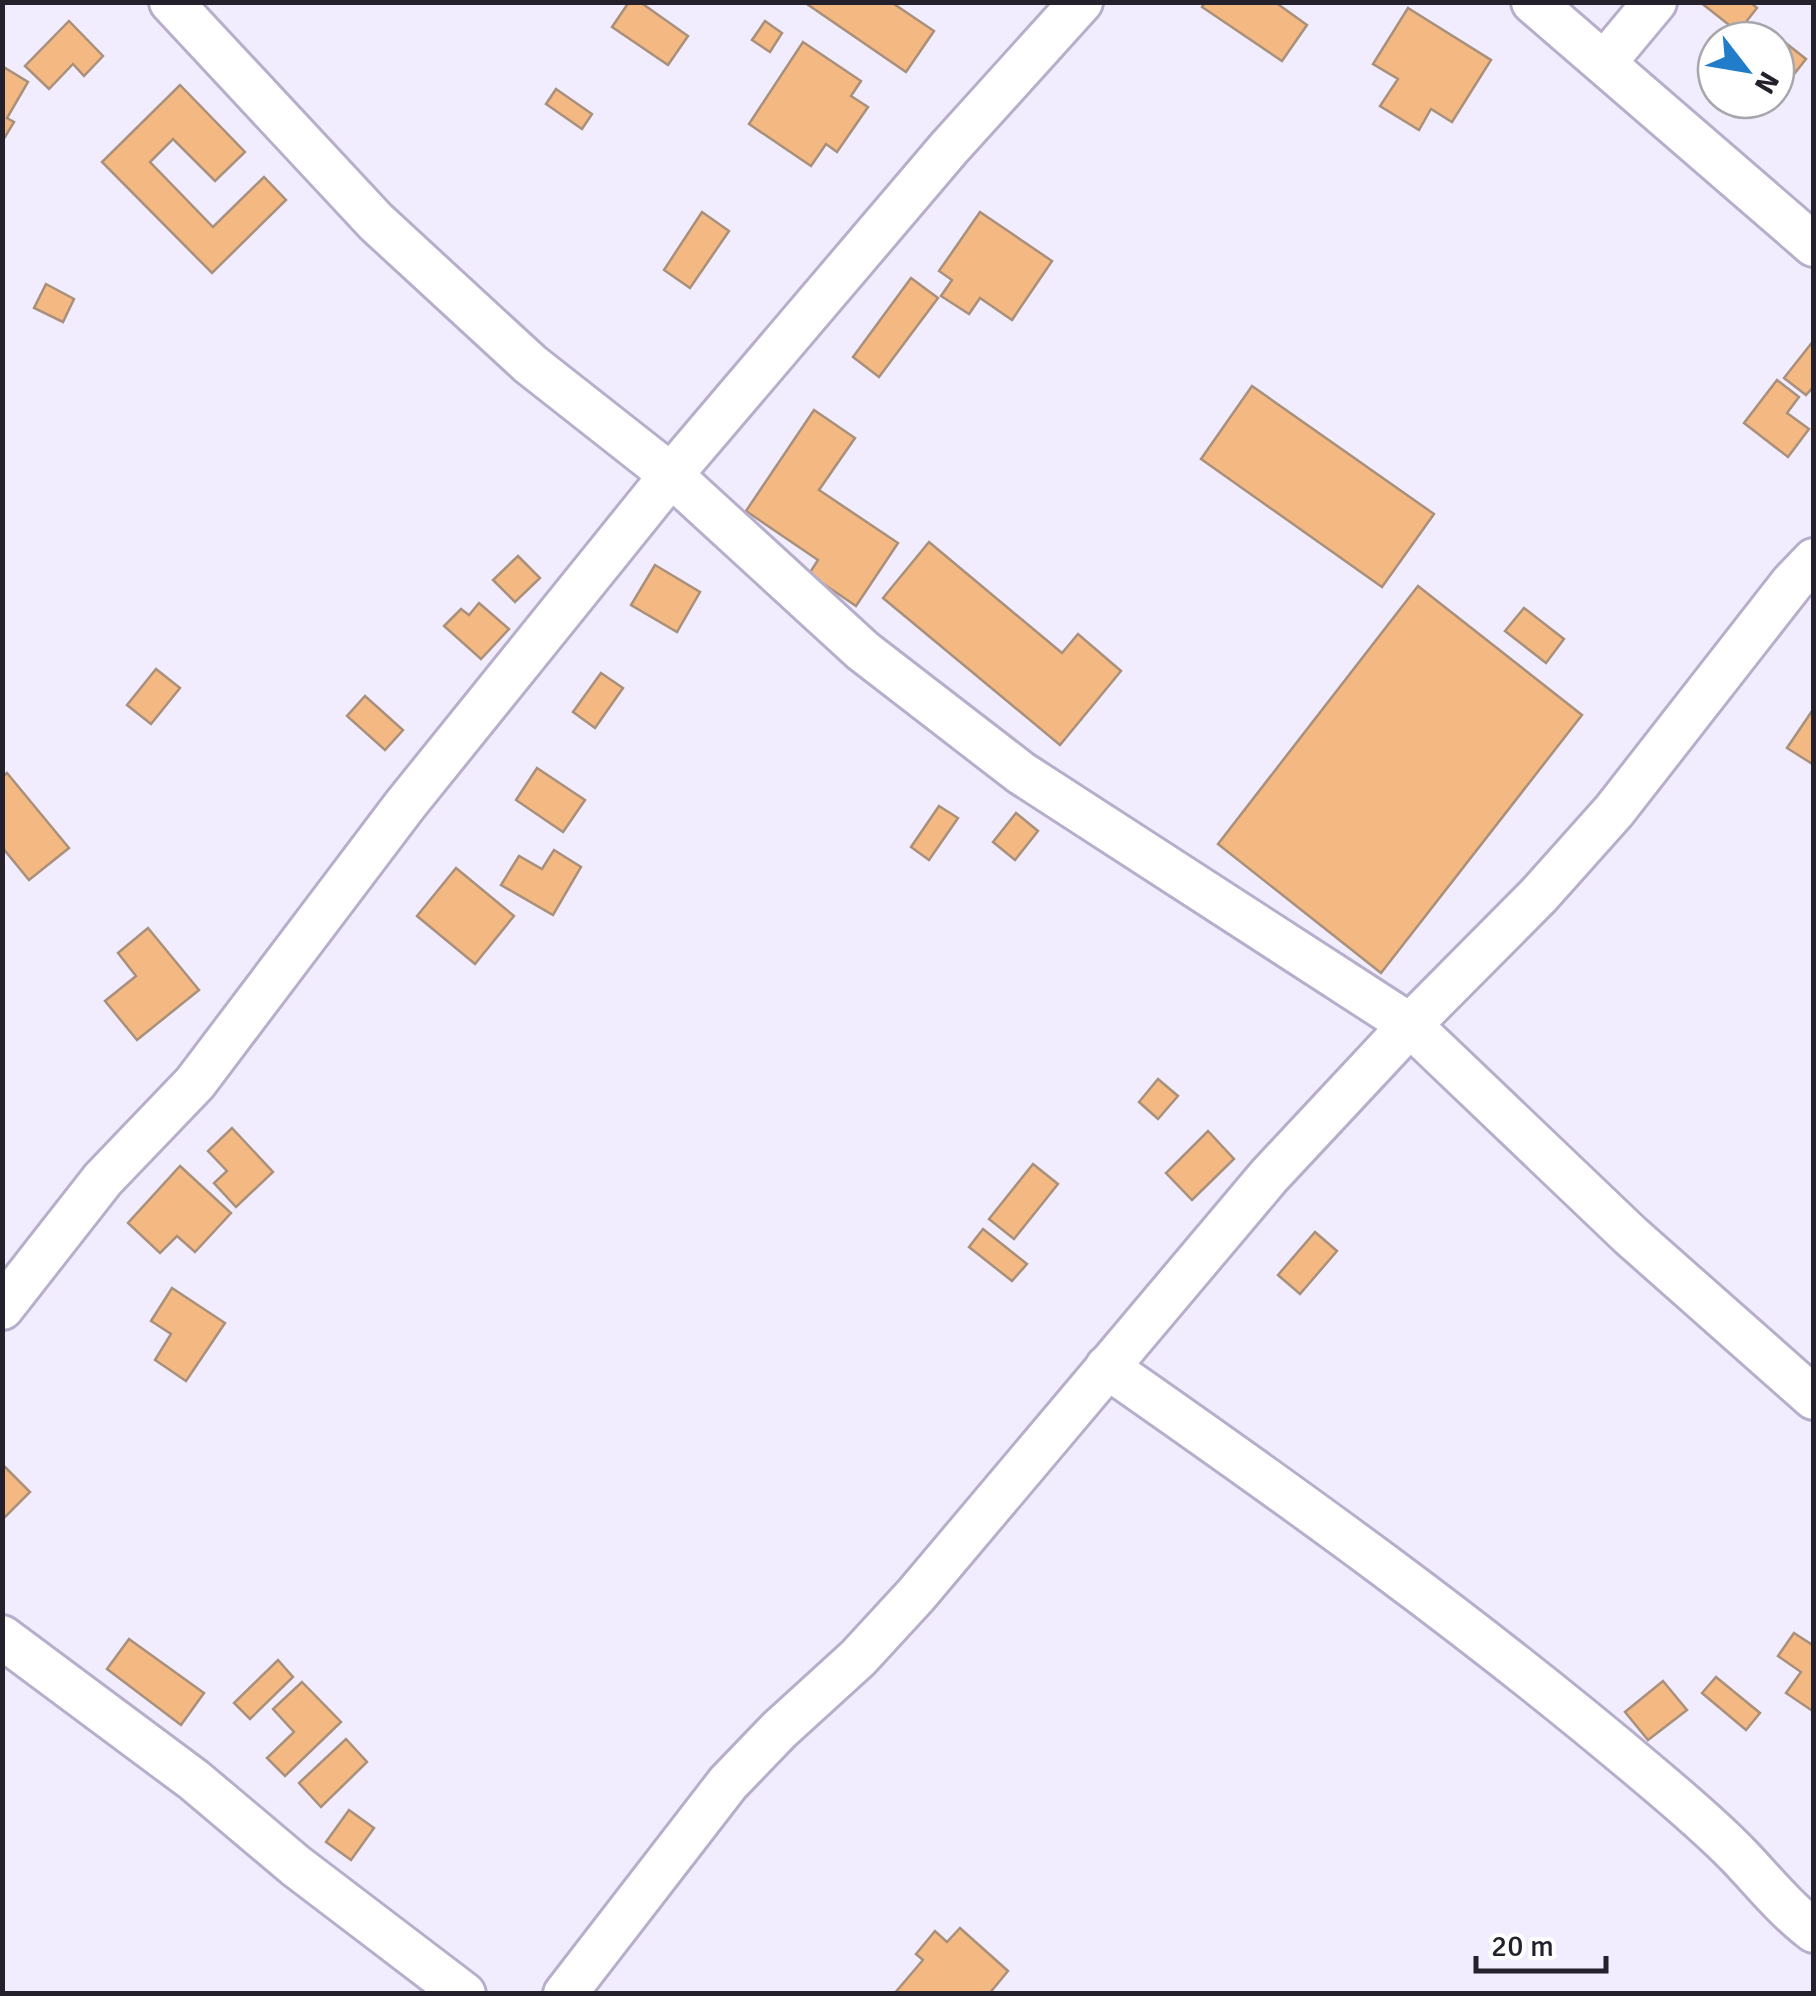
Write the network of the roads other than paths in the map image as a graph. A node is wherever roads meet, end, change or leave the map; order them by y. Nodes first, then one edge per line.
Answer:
1 (171, 2) edge
2 (1081, 2) edge
3 (1533, 2) edge
4 (1656, 2) edge
5 (1605, 62) junction
6 (1814, 245) edge
7 (671, 476) junction
8 (1814, 560) edge
9 (1410, 1025) junction
10 (2, 1308) edge
11 (1107, 1367) junction
12 (1814, 1398) edge
13 (2, 1638) edge
14 (1814, 1931) edge
15 (464, 1994) edge
16 (565, 1994) edge

1 - 7 street
2 - 7 street
3 - 5 street
4 - 5 street
5 - 6 street
7 - 9 street
7 - 10 street
8 - 9 street
9 - 11 street
9 - 12 street
11 - 14 street
11 - 16 street
13 - 15 street

